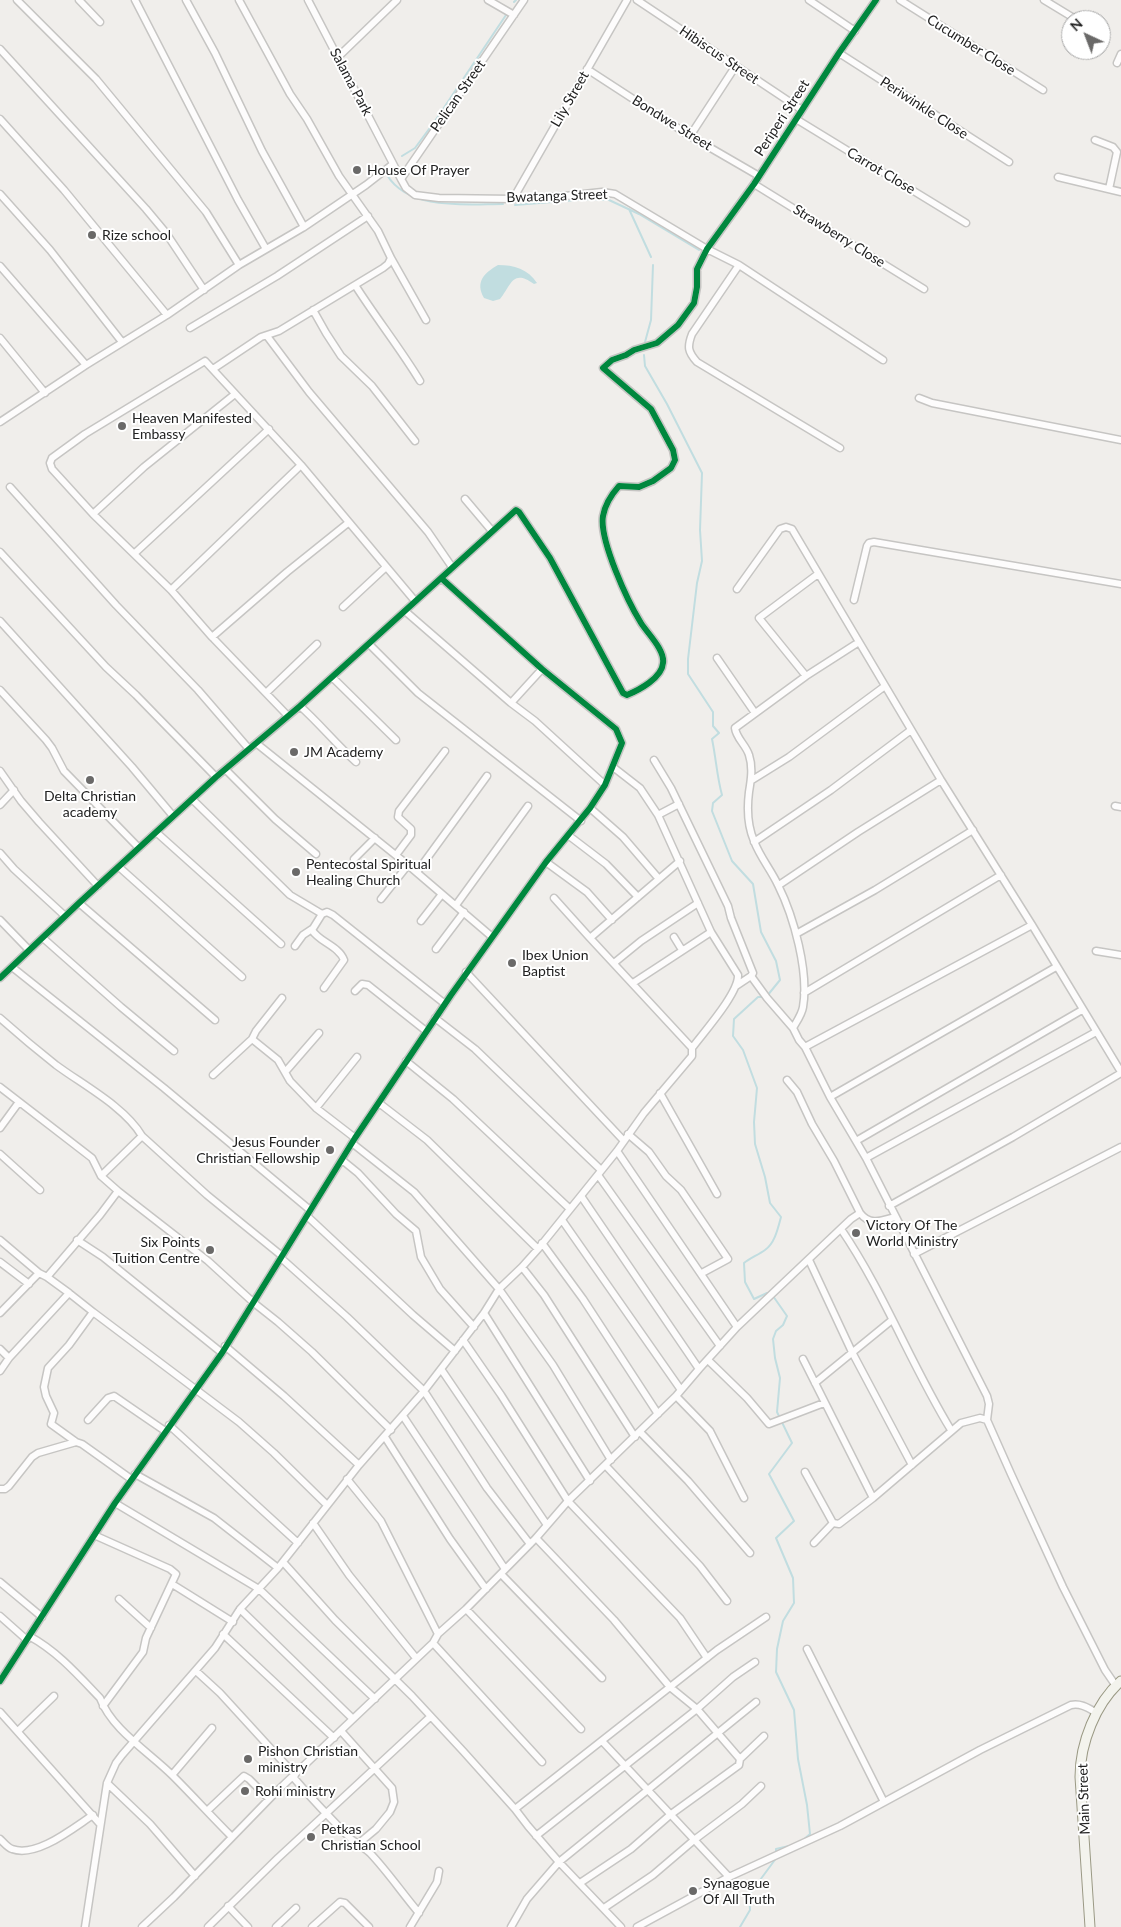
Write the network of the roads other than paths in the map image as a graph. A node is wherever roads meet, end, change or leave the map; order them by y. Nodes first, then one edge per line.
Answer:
1 (16, 0) edge
2 (80, 0) edge
3 (135, 0) edge
4 (186, 0) edge
5 (240, 0) edge
6 (308, 0) edge
7 (397, 0) edge
8 (488, 0) edge
9 (524, 0) edge
10 (627, 0) edge
11 (636, 0) edge
12 (808, 0) edge
13 (876, 0) edge
14 (900, 0) edge
15 (1044, 0) edge
16 (1061, 10) edge
17 (514, 15) junction
18 (100, 22) dead end
19 (854, 31) junction
20 (0, 49) edge
21 (839, 53) junction
22 (1121, 54) edge
23 (337, 58) junction
24 (1117, 64) dead end
25 (735, 67) junction
26 (587, 69) junction
27 (1043, 90) dead end
28 (802, 110) junction
29 (0, 119) edge
30 (796, 119) junction
31 (690, 136) junction
32 (1095, 140) dead end
33 (1009, 162) dead end
34 (393, 164) junction
35 (759, 176) junction
36 (1058, 177) dead end
37 (401, 178) junction
38 (754, 184) junction
39 (1108, 189) junction
40 (1121, 192) edge
41 (0, 194) edge
42 (352, 194) junction
43 (513, 199) junction
44 (368, 216) junction
45 (966, 223) dead end
46 (304, 226) junction
47 (266, 249) junction
48 (708, 249) junction
49 (391, 258) junction
50 (239, 265) junction
51 (739, 265) junction
52 (0, 266) edge
53 (355, 285) junction
54 (924, 289) dead end
55 (204, 290) junction
56 (313, 310) junction
57 (166, 315) junction
58 (426, 320) dead end
59 (190, 328) dead end
60 (267, 336) junction
61 (0, 338) edge
62 (122, 342) junction
63 (883, 360) dead end
64 (86, 365) junction
65 (213, 369) junction
66 (420, 381) dead end
67 (45, 393) junction
68 (235, 394) junction
69 (919, 398) dead end
70 (0, 413) edge
71 (2, 421) edge
72 (269, 429) junction
73 (1121, 440) edge
74 (415, 441) dead end
75 (840, 448) dead end
76 (301, 465) junction
77 (10, 488) dead end
78 (465, 499) dead end
79 (92, 514) junction
80 (348, 523) junction
81 (492, 531) junction
82 (0, 552) edge
83 (134, 554) junction
84 (386, 567) junction
85 (452, 567) junction
86 (818, 574) junction
87 (441, 578) junction
88 (1121, 584) edge
89 (737, 589) dead end
90 (171, 590) junction
91 (854, 600) dead end
92 (415, 601) junction
93 (343, 607) dead end
94 (405, 611) junction
95 (0, 621) edge
96 (212, 637) junction
97 (859, 642) junction
98 (317, 644) dead end
99 (369, 644) junction
100 (717, 658) dead end
101 (542, 669) junction
102 (332, 676) junction
103 (806, 676) junction
104 (885, 686) junction
105 (0, 690) edge
106 (266, 693) junction
107 (511, 703) junction
108 (300, 706) junction
109 (755, 712) junction
110 (288, 716) junction
111 (911, 730) junction
112 (396, 740) dead end
113 (256, 743) junction
114 (249, 749) junction
115 (445, 751) dead end
116 (654, 760) dead end
117 (356, 762) dead end
118 (613, 768) junction
119 (226, 770) junction
120 (0, 771) edge
121 (486, 776) dead end
122 (216, 777) junction
123 (752, 780) junction
124 (941, 780) junction
125 (605, 785) junction
126 (14, 790) junction
127 (192, 799) junction
128 (679, 804) junction
129 (0, 805) edge
130 (528, 806) dead end
131 (590, 808) junction
132 (658, 815) junction
133 (173, 816) junction
134 (581, 821) junction
135 (973, 830) junction
136 (156, 832) junction
137 (568, 835) junction
138 (375, 838) junction
139 (754, 842) junction
140 (139, 848) junction
141 (0, 853) edge
142 (316, 854) dead end
143 (396, 855) junction
144 (354, 859) dead end
145 (680, 861) junction
146 (546, 862) junction
147 (408, 865) junction
148 (119, 867) junction
149 (417, 872) junction
150 (1001, 875) junction
151 (659, 879) junction
152 (779, 885) junction
153 (98, 886) junction
154 (442, 894) junction
155 (638, 897) junction
156 (554, 898) dead end
157 (381, 899) dead end
158 (79, 903) junction
159 (698, 903) junction
160 (456, 905) junction
161 (464, 912) junction
162 (322, 914) junction
163 (65, 916) junction
164 (0, 920) edge
165 (612, 920) junction
166 (421, 921) dead end
167 (1032, 925) junction
168 (312, 929) junction
169 (710, 932) junction
170 (796, 934) junction
171 (491, 936) junction
172 (674, 937) dead end
173 (43, 938) junction
174 (590, 938) junction
175 (282, 944) dead end
176 (295, 946) dead end
177 (436, 949) dead end
178 (29, 950) junction
179 (682, 950) junction
180 (1096, 951) dead end
181 (1121, 955) edge
182 (614, 963) junction
183 (12, 967) junction
184 (1056, 967) junction
185 (466, 972) junction
186 (242, 976) dead end
187 (751, 976) junction
188 (0, 978) edge
189 (633, 983) junction
190 (736, 986) junction
191 (324, 988) dead end
192 (355, 991) dead end
193 (804, 994) junction
194 (282, 998) dead end
195 (444, 1004) junction
196 (1082, 1010) junction
197 (0, 1018) edge
198 (435, 1018) junction
199 (215, 1020) dead end
200 (794, 1028) junction
201 (426, 1031) junction
202 (1096, 1032) junction
203 (319, 1034) dead end
204 (252, 1038) junction
205 (805, 1047) junction
206 (692, 1048) junction
207 (174, 1051) dead end
208 (357, 1057) dead end
209 (406, 1061) junction
210 (286, 1071) junction
211 (1121, 1073) edge
212 (213, 1075) dead end
213 (787, 1080) dead end
214 (0, 1087) edge
215 (660, 1093) junction
216 (830, 1096) junction
217 (19, 1102) junction
218 (378, 1103) junction
219 (316, 1108) junction
220 (0, 1128) edge
221 (142, 1136) junction
222 (626, 1138) junction
223 (353, 1140) junction
224 (856, 1141) junction
225 (1121, 1147) edge
226 (617, 1150) junction
227 (0, 1154) edge
228 (866, 1158) junction
229 (342, 1160) junction
230 (600, 1172) junction
231 (101, 1176) junction
232 (40, 1190) dead end
233 (118, 1191) junction
234 (717, 1194) dead end
235 (581, 1196) junction
236 (889, 1206) junction
237 (570, 1209) junction
238 (308, 1213) junction
239 (860, 1213) junction
240 (895, 1217) junction
241 (562, 1220) junction
242 (841, 1229) junction
243 (0, 1240) edge
244 (77, 1240) junction
245 (540, 1246) junction
246 (914, 1254) junction
247 (282, 1257) junction
248 (809, 1260) junction
249 (0, 1262) edge
250 (522, 1267) junction
251 (39, 1273) junction
252 (702, 1273) junction
253 (47, 1277) junction
254 (28, 1284) junction
255 (499, 1289) junction
256 (69, 1293) junction
257 (254, 1303) junction
258 (93, 1312) junction
259 (0, 1313) edge
260 (484, 1314) junction
261 (892, 1320) junction
262 (474, 1327) junction
263 (737, 1327) junction
264 (463, 1340) junction
265 (225, 1346) junction
266 (720, 1346) junction
267 (0, 1349) edge
268 (455, 1351) junction
269 (852, 1352) junction
270 (222, 1353) junction
271 (9, 1358) junction
272 (803, 1359) dead end
273 (708, 1360) junction
274 (699, 1368) junction
275 (441, 1369) junction
276 (0, 1371) edge
277 (815, 1383) junction
278 (194, 1390) junction
279 (681, 1390) junction
280 (424, 1392) junction
281 (676, 1396) junction
282 (824, 1403) junction
283 (658, 1414) junction
284 (403, 1416) junction
285 (88, 1420) dead end
286 (987, 1420) junction
287 (167, 1428) junction
288 (391, 1430) junction
289 (951, 1430) junction
290 (637, 1435) junction
291 (385, 1437) junction
292 (76, 1442) junction
293 (608, 1463) junction
294 (359, 1465) junction
295 (912, 1465) junction
296 (805, 1472) dead end
297 (133, 1476) junction
298 (347, 1479) junction
299 (590, 1481) junction
300 (0, 1489) edge
301 (744, 1498) dead end
302 (873, 1498) junction
303 (568, 1502) junction
304 (115, 1503) junction
305 (327, 1505) junction
306 (313, 1523) junction
307 (833, 1523) junction
308 (547, 1525) junction
309 (94, 1535) junction
310 (536, 1538) junction
311 (298, 1543) junction
312 (814, 1543) dead end
313 (530, 1544) junction
314 (750, 1553) dead end
315 (283, 1562) junction
316 (278, 1568) junction
317 (503, 1571) junction
318 (0, 1582) edge
319 (172, 1584) junction
320 (259, 1588) junction
321 (486, 1588) junction
322 (119, 1599) dead end
323 (727, 1601) dead end
324 (240, 1609) junction
325 (466, 1609) junction
326 (0, 1616) edge
327 (42, 1616) junction
328 (766, 1616) dead end
329 (232, 1622) junction
330 (151, 1628) junction
331 (223, 1634) junction
332 (438, 1634) junction
333 (28, 1638) junction
334 (432, 1644) junction
335 (807, 1649) dead end
336 (416, 1658) junction
337 (707, 1658) junction
338 (755, 1662) dead end
339 (196, 1671) junction
340 (602, 1678) dead end
341 (395, 1680) junction
342 (0, 1681) edge
343 (1118, 1683) edge
344 (670, 1687) junction
345 (54, 1696) dead end
346 (375, 1699) junction
347 (756, 1702) dead end
348 (103, 1706) junction
349 (696, 1709) junction
350 (0, 1712) edge
351 (1097, 1712) junction
352 (430, 1717) junction
353 (353, 1718) junction
354 (212, 1728) dead end
355 (581, 1729) dead end
356 (18, 1731) junction
357 (341, 1731) junction
358 (718, 1733) junction
359 (764, 1736) dead end
360 (334, 1738) junction
361 (134, 1741) junction
362 (602, 1741) junction
363 (740, 1759) junction
364 (542, 1762) dead end
365 (625, 1765) junction
366 (374, 1769) junction
367 (172, 1775) junction
368 (294, 1776) junction
369 (107, 1783) junction
370 (761, 1786) dead end
371 (648, 1791) junction
372 (270, 1799) junction
373 (884, 1802) junction
374 (515, 1809) junction
375 (206, 1810) junction
376 (326, 1814) junction
377 (93, 1815) junction
378 (670, 1815) junction
379 (100, 1824) junction
380 (536, 1836) junction
381 (232, 1837) junction
382 (0, 1840) edge
383 (694, 1840) junction
384 (358, 1844) junction
385 (559, 1862) junction
386 (438, 1871) dead end
387 (195, 1876) junction
388 (730, 1878) junction
389 (580, 1883) junction
390 (228, 1906) junction
391 (296, 1908) dead end
392 (604, 1908) junction
393 (419, 1913) junction
394 (85, 1927) edge
395 (142, 1927) edge
396 (208, 1927) edge
397 (248, 1927) edge
398 (276, 1927) edge
399 (312, 1927) edge
400 (369, 1927) edge
401 (410, 1927) edge
402 (511, 1927) edge
403 (621, 1927) edge
404 (636, 1927) edge
405 (1090, 1927) edge

1 - 50 street
2 - 18 street
3 - 47 street
4 - 46 street
5 - 42 street
6 - 23 street, Salama Park
7 - 23 street
8 - 17 street
9 - 17 street, Pelican Street
10 - 26 street, Lily Street
11 - 25 street, Hibiscus Street
12 - 19 street
13 - 19 street, Periperi Street
14 - 27 street, Cucumber Close
15 - 16 street
17 - 37 street, Pelican Street
19 - 21 street, Periperi Street
20 - 55 street
21 - 28 street, Periperi Street
21 - 33 street, Periwinkle Close
22 - 24 street
23 - 34 street, Salama Park
25 - 28 street, Hibiscus Street
25 - 31 street
26 - 31 street, Bondwe Street
26 - 43 street, Lily Street
28 - 30 street, Periperi Street
29 - 57 street
30 - 35 street, Periperi Street
30 - 45 street, Carrot Close
31 - 35 street, Bondwe Street
32 - 39 street
34 - 37 street
34 - 42 street
35 - 38 street, Periperi Street
36 - 39 street
37 - 43 street, Bwatanga Street
38 - 48 street, Periperi Street
38 - 54 street, Strawberry Close
39 - 40 street
41 - 62 street
42 - 44 street
42 - 46 street
43 - 48 street, Bwatanga Street
44 - 49 street
44 - 59 street
46 - 47 street
47 - 50 street
48 - 51 street, Bwatanga Street
48 - 81 street, Periperi Street
49 - 53 street
49 - 58 street
50 - 55 street
51 - 63 street, Bwatanga Street
51 - 75 street
52 - 64 street
53 - 56 street
53 - 66 street
55 - 57 street
56 - 60 street
56 - 74 street
57 - 62 street
60 - 65 street
60 - 85 street
61 - 67 street
62 - 64 street
64 - 67 street
65 - 68 street
65 - 79 street
67 - 71 street
68 - 72 street
68 - 79 street
69 - 73 street
70 - 71 street
72 - 76 street
72 - 83 street
76 - 80 street
76 - 90 street
77 - 114 street
78 - 81 street
79 - 83 street
80 - 84 street
80 - 96 street
81 - 85 street
82 - 122 street
83 - 90 street
84 - 92 street
84 - 93 street
85 - 87 street
86 - 89 street
86 - 97 street
86 - 103 street
87 - 92 street
87 - 101 street
88 - 91 street
90 - 96 street
92 - 94 street
94 - 99 street
94 - 107 street
95 - 133 street
96 - 106 street
97 - 103 street
97 - 104 street
98 - 106 street
99 - 102 street
99 - 134 street
100 - 109 street
101 - 107 street
101 - 118 street
102 - 108 street
102 - 112 street
103 - 109 street
104 - 111 street
104 - 123 street
105 - 140 street
106 - 110 street
107 - 125 street
108 - 110 street
108 - 117 street
109 - 123 street
110 - 113 street
111 - 124 street
111 - 139 street
113 - 114 street
113 - 138 street
114 - 119 street
115 - 143 street
116 - 128 street
118 - 125 street
118 - 132 street
119 - 122 street
119 - 142 street
120 - 126 street
121 - 149 street
122 - 127 street
123 - 139 street
124 - 135 street
124 - 152 street
125 - 131 street
126 - 129 street
126 - 153 street
127 - 133 street
127 - 162 street
128 - 132 street
128 - 187 street
130 - 160 street
131 - 134 street
131 - 151 street
132 - 145 street
133 - 136 street
134 - 137 street
135 - 150 street
135 - 170 street
136 - 140 street
136 - 175 street
137 - 146 street
137 - 155 street
138 - 143 street
138 - 144 street
139 - 152 street
140 - 148 street
141 - 163 street
143 - 147 street
145 - 151 street
145 - 159 street
146 - 165 street
146 - 171 street
147 - 149 street
147 - 157 street
148 - 153 street
148 - 186 street
149 - 154 street
150 - 167 street
150 - 193 street
151 - 155 street
152 - 170 street
153 - 158 street
154 - 160 street
154 - 166 street
155 - 165 street
156 - 174 street
158 - 163 street
158 - 199 street
159 - 169 street
159 - 182 street
160 - 161 street
161 - 171 street
161 - 177 street
162 - 168 street
162 - 195 street
163 - 173 street
164 - 178 street
165 - 174 street
167 - 184 street
167 - 205 street
168 - 176 street
168 - 191 street
169 - 179 street
169 - 190 street
170 - 193 street
171 - 185 street
172 - 179 street
173 - 178 street
173 - 207 street
174 - 182 street
178 - 183 street
179 - 189 street
180 - 181 street
182 - 189 street
183 - 188 street
183 - 238 street
184 - 196 street
184 - 216 street
185 - 195 street
185 - 222 street
187 - 190 street
187 - 200 street
189 - 206 street
190 - 206 street
192 - 201 street
193 - 200 street
194 - 204 street
195 - 198 street
196 - 202 street
196 - 224 street
197 - 221 street
198 - 201 street
198 - 230 street
200 - 205 street
201 - 209 street
202 - 211 street
202 - 228 street
203 - 210 street
204 - 210 street
204 - 212 street
205 - 216 street
206 - 215 street
208 - 219 street
209 - 218 street
209 - 237 street
210 - 219 street
211 - 236 street
213 - 239 street
214 - 217 street
215 - 222 street
215 - 234 street
216 - 224 street
217 - 220 street
217 - 231 street
218 - 223 street
218 - 245 street
219 - 223 street
221 - 231 street
221 - 247 street
222 - 226 street
222 - 252 street
223 - 229 street
223 - 255 street
224 - 228 street
225 - 246 street
226 - 230 street
226 - 252 street
227 - 232 street
228 - 236 street
229 - 238 street
229 - 262 street
230 - 235 street
230 - 266 street
231 - 233 street
233 - 244 street
233 - 257 street
235 - 237 street
235 - 274 street
236 - 240 street
237 - 241 street
238 - 247 street
238 - 268 street
239 - 240 street
239 - 242 street
240 - 246 street
241 - 245 street
241 - 279 street
242 - 248 street
242 - 261 street
243 - 251 street
244 - 253 street
244 - 270 street
245 - 250 street
245 - 283 street
246 - 286 street
247 - 257 street
247 - 280 street
248 - 263 street
248 - 269 street
249 - 254 street
250 - 255 street
250 - 290 street
251 - 253 street
251 - 254 street
252 - 263 street
253 - 256 street
254 - 259 street
255 - 260 street
255 - 293 street
256 - 258 street
256 - 271 street
257 - 265 street
257 - 288 street
258 - 278 street
258 - 292 street
260 - 262 street
260 - 299 street
261 - 269 street
261 - 289 street
262 - 264 street
263 - 266 street
264 - 268 street
264 - 303 street
265 - 270 street
265 - 294 street
266 - 273 street
267 - 271 street
268 - 275 street
269 - 277 street
269 - 295 street
270 - 278 street
271 - 276 street
272 - 277 street
273 - 274 street
273 - 282 street
274 - 279 street
275 - 280 street
275 - 308 street
277 - 282 street
278 - 287 street
278 - 305 street
279 - 281 street
280 - 284 street
280 - 313 street
281 - 283 street
281 - 301 street
282 - 302 street
283 - 290 street
284 - 288 street
284 - 317 street
285 - 287 street
286 - 289 street
286 - 343 street
287 - 297 street
287 - 311 street
288 - 291 street
289 - 295 street
290 - 293 street
290 - 314 street
291 - 294 street
291 - 321 street
292 - 297 street
292 - 300 street
293 - 299 street
293 - 323 street
294 - 298 street
295 - 302 street
296 - 307 street
297 - 304 street
297 - 316 street
298 - 305 street
298 - 332 street
299 - 303 street
302 - 307 street
303 - 308 street
303 - 337 street
304 - 309 street
304 - 320 street
305 - 306 street
306 - 311 street
306 - 336 street
307 - 312 street
308 - 310 street
309 - 319 street
309 - 327 street
310 - 313 street
310 - 344 street
311 - 315 street
313 - 317 street
315 - 316 street
315 - 341 street
316 - 320 street
317 - 321 street
317 - 340 street
318 - 327 street
319 - 329 street
319 - 330 street
320 - 324 street
320 - 346 street
321 - 325 street
322 - 330 street
324 - 329 street
324 - 353 street
325 - 332 street
325 - 355 street
326 - 333 street
327 - 333 street
328 - 337 street
329 - 331 street
330 - 348 street
331 - 339 street
331 - 360 street
332 - 334 street
333 - 342 street
333 - 348 street
334 - 336 street
334 - 364 street
335 - 373 street
336 - 341 street
337 - 344 street
338 - 349 street
339 - 361 street
339 - 368 street
341 - 346 street
341 - 352 street
343 - 351 main road, Main Street
344 - 349 street
344 - 362 street
345 - 356 street
346 - 353 street
347 - 358 street
348 - 361 street
349 - 358 street
349 - 365 street
350 - 356 street
351 - 373 street
351 - 405 main road, Main Street
352 - 366 street
352 - 374 street
353 - 357 street
354 - 367 street
356 - 377 street
357 - 360 street
357 - 366 street
358 - 363 street
358 - 371 street
359 - 363 street
360 - 368 street
361 - 367 street
361 - 369 street
362 - 365 street
362 - 374 street
363 - 378 street
365 - 371 street
365 - 380 street
366 - 376 street
366 - 384 street
367 - 375 street
368 - 372 street
368 - 376 street
369 - 379 street
369 - 387 street
370 - 383 street
371 - 378 street
371 - 385 street
372 - 375 street
372 - 381 street
373 - 388 street
374 - 380 street
375 - 381 street
376 - 384 street
376 - 390 street
377 - 379 street
377 - 382 street
378 - 383 street
378 - 389 street
379 - 394 street
380 - 385 street
381 - 387 street
383 - 388 street
383 - 392 street
384 - 393 street
385 - 389 street
385 - 402 street
386 - 393 street
387 - 395 street
388 - 404 street
389 - 392 street
390 - 396 street
390 - 397 street
391 - 398 street
392 - 403 street
393 - 401 street
399 - 400 street

